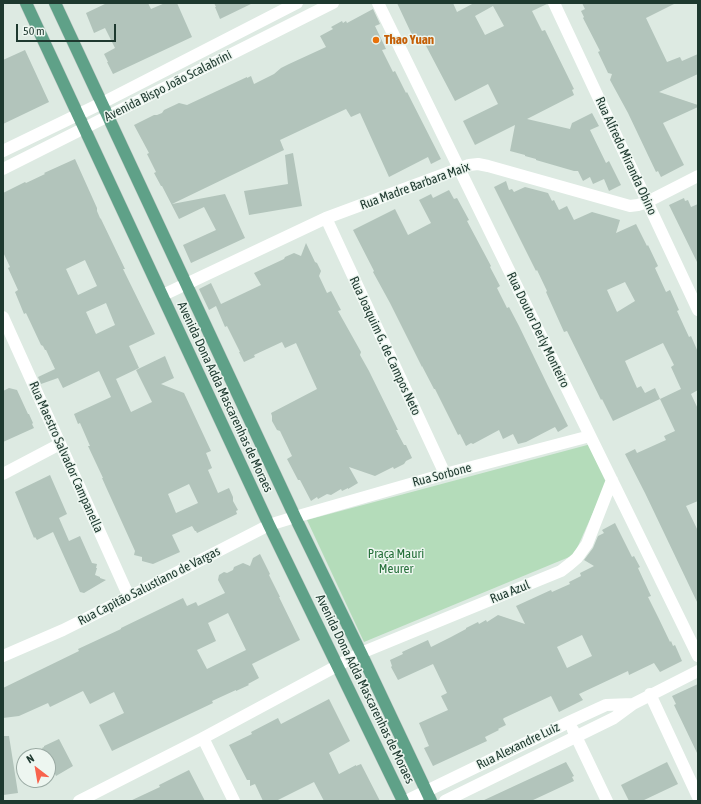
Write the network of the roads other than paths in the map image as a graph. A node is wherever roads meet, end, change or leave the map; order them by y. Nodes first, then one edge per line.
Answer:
1 (26, 3) edge
2 (55, 3) edge
3 (297, 3) edge
4 (333, 3) edge
5 (378, 3) edge
6 (554, 3) edge
7 (102, 103) junction
8 (78, 114) junction
9 (108, 116) junction
10 (85, 128) junction
11 (3, 151) edge
12 (459, 168) junction
13 (3, 169) edge
14 (698, 176) edge
15 (647, 202) junction
16 (326, 218) junction
17 (186, 284) junction
18 (162, 295) junction
19 (698, 310) edge
20 (3, 317) edge
21 (590, 436) junction
22 (60, 444) junction
23 (3, 474) edge
24 (445, 474) junction
25 (612, 480) junction
26 (295, 516) junction
27 (269, 525) junction
28 (129, 597) junction
29 (361, 653) junction
30 (3, 656) edge
31 (698, 656) edge
32 (338, 665) junction
33 (698, 671) edge
34 (650, 694) junction
35 (633, 704) junction
36 (568, 722) junction
37 (576, 737) junction
38 (203, 738) junction
39 (428, 796) edge
40 (698, 797) edge
41 (79, 801) edge
42 (234, 801) edge
43 (405, 801) edge
44 (445, 801) edge
45 (607, 801) edge

1 - 8 main road, Avenida Dona Adda Mascarenhas de Moraes
2 - 7 main road, Avenida Dona Adda Mascarenhas de Moraes
3 - 7 street, Avenida Bispo João Scalabrini
4 - 9 street, Avenida Bispo João Scalabrini
5 - 12 street, Rua Doutor Derly Monteiro
6 - 15 street, Rua Alfredo Miranda Obino
7 - 8 street, Avenida Bispo João Scalabrini
7 - 9 main road, Avenida Dona Adda Mascarenhas de Moraes
8 - 10 main road, Avenida Dona Adda Mascarenhas de Moraes
8 - 11 street, Avenida Bispo João Scalabrini
9 - 10 street, Avenida Bispo João Scalabrini
9 - 17 main road, Avenida Dona Adda Mascarenhas de Moraes
10 - 13 street, Avenida Bispo João Scalabrini
10 - 18 main road, Avenida Dona Adda Mascarenhas de Moraes
12 - 15 street, Rua Madre Barbara Maix
12 - 16 street, Rua Madre Barbara Maix
12 - 21 street, Rua Doutor Derly Monteiro
14 - 15 street, Rua Madre Barbara Maix
15 - 19 street, Rua Alfredo Miranda Obino
16 - 17 street, Rua Madre Barbara Maix
16 - 24 street, Rua Joaquim G. de Campos Neto
17 - 18 street, Rua Madre Barbara Maix
17 - 26 main road, Avenida Dona Adda Mascarenhas de Moraes
18 - 27 main road, Avenida Dona Adda Mascarenhas de Moraes
20 - 22 street, Rua Maestro Salvador Campanella
21 - 24 street, Rua Sorbone
21 - 25 street, Rua Doutor Derly Monteiro
22 - 23 street
22 - 28 street, Rua Maestro Salvador Campanella
24 - 26 street, Rua Sorbone
25 - 29 street, Rua Azul
25 - 31 street, Rua Doutor Derly Monteiro
26 - 27 street, Rua Capitão Salustiano de Vargas
26 - 29 main road, Avenida Dona Adda Mascarenhas de Moraes
27 - 28 street, Rua Capitão Salustiano de Vargas
27 - 32 main road, Avenida Dona Adda Mascarenhas de Moraes
28 - 30 street, Rua Capitão Salustiano de Vargas
29 - 32 street
29 - 39 main road, Avenida Dona Adda Mascarenhas de Moraes
32 - 38 street
32 - 43 main road, Avenida Dona Adda Mascarenhas de Moraes
33 - 34 street, Rua Alexandre Luiz
34 - 35 street, Rua Alexandre Luiz
34 - 40 street
35 - 36 street, Rua Alexandre Luiz
35 - 37 street, Rua Alexandre Luiz
36 - 37 street
36 - 39 street, Rua Alexandre Luiz
37 - 44 street, Rua Alexandre Luiz
37 - 45 street
38 - 41 street
38 - 42 street
39 - 43 street, Rua Alexandre Luiz

